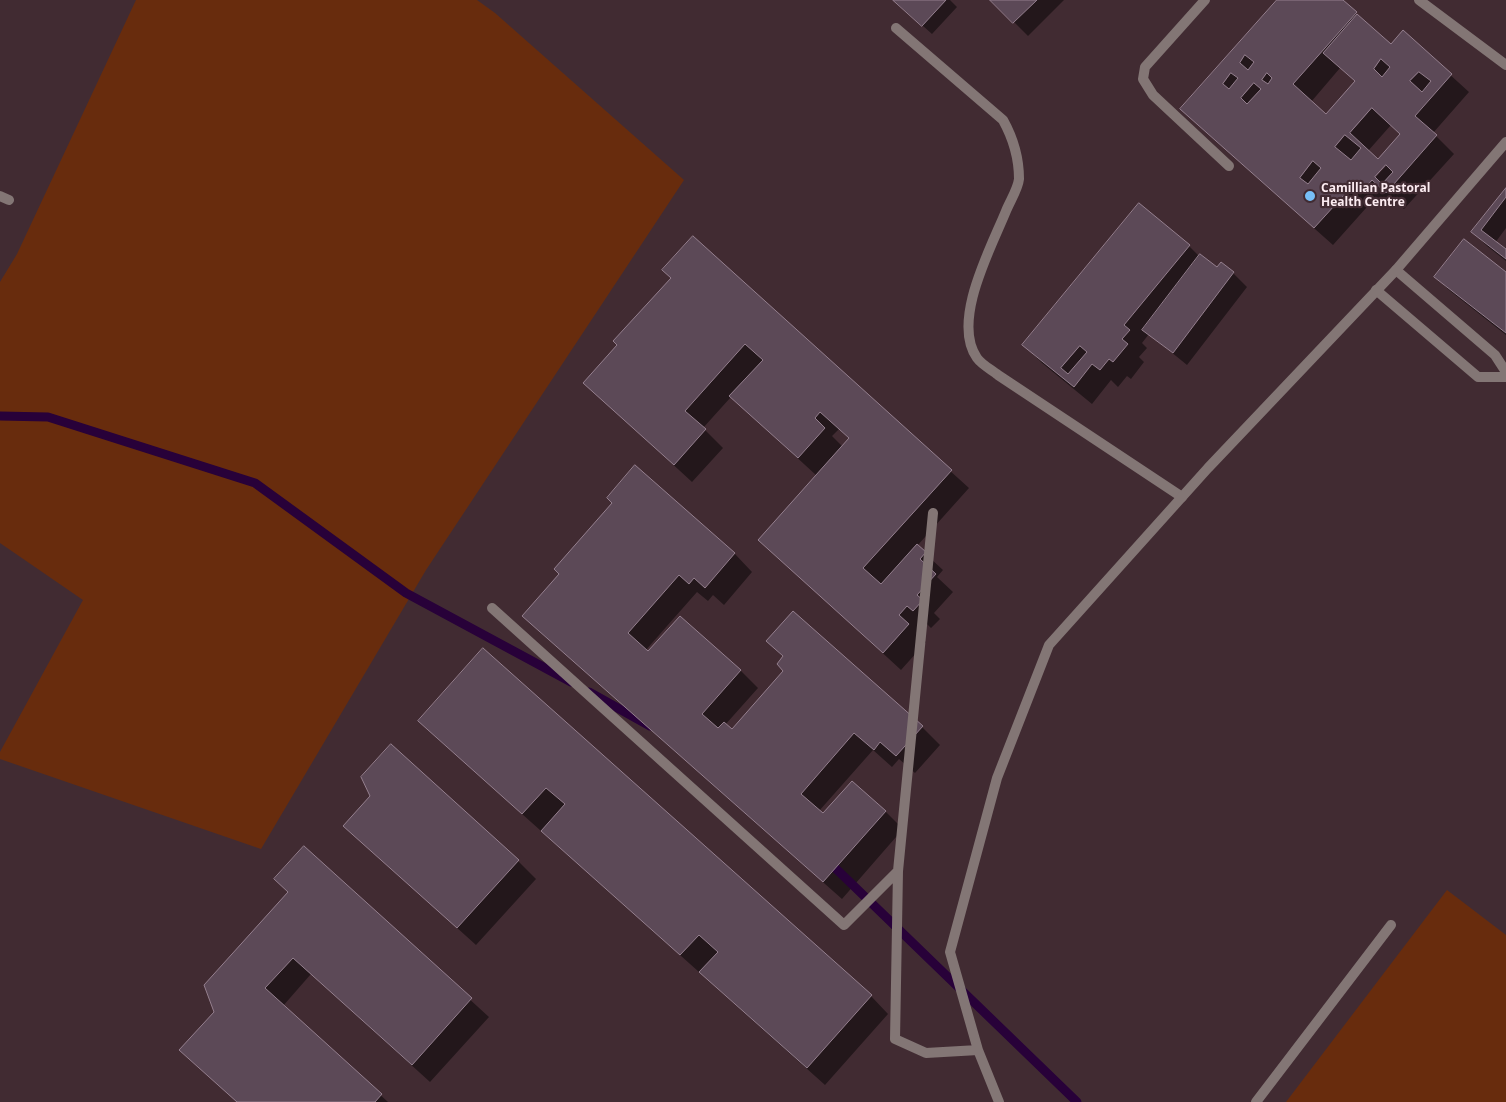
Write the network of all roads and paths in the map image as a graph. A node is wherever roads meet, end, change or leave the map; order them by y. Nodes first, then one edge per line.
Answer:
1 (1205, 0) edge
2 (1419, 0) edge
3 (896, 28) dead end
4 (1506, 65) edge
5 (1506, 142) edge
6 (1229, 166) dead end
7 (1396, 270) junction
8 (1376, 290) junction
9 (1506, 372) edge
10 (1506, 377) edge
11 (1182, 497) junction
12 (933, 513) dead end
13 (492, 608) dead end
14 (898, 871) junction
15 (1391, 925) dead end
16 (978, 1050) junction
17 (999, 1102) edge
18 (1256, 1102) edge

1 - 6 street
2 - 4 street
3 - 11 street
5 - 7 street
7 - 8 street
7 - 9 street
8 - 10 street
8 - 11 street
11 - 16 street
12 - 14 street
13 - 14 street
14 - 16 street
15 - 18 street
16 - 17 street

